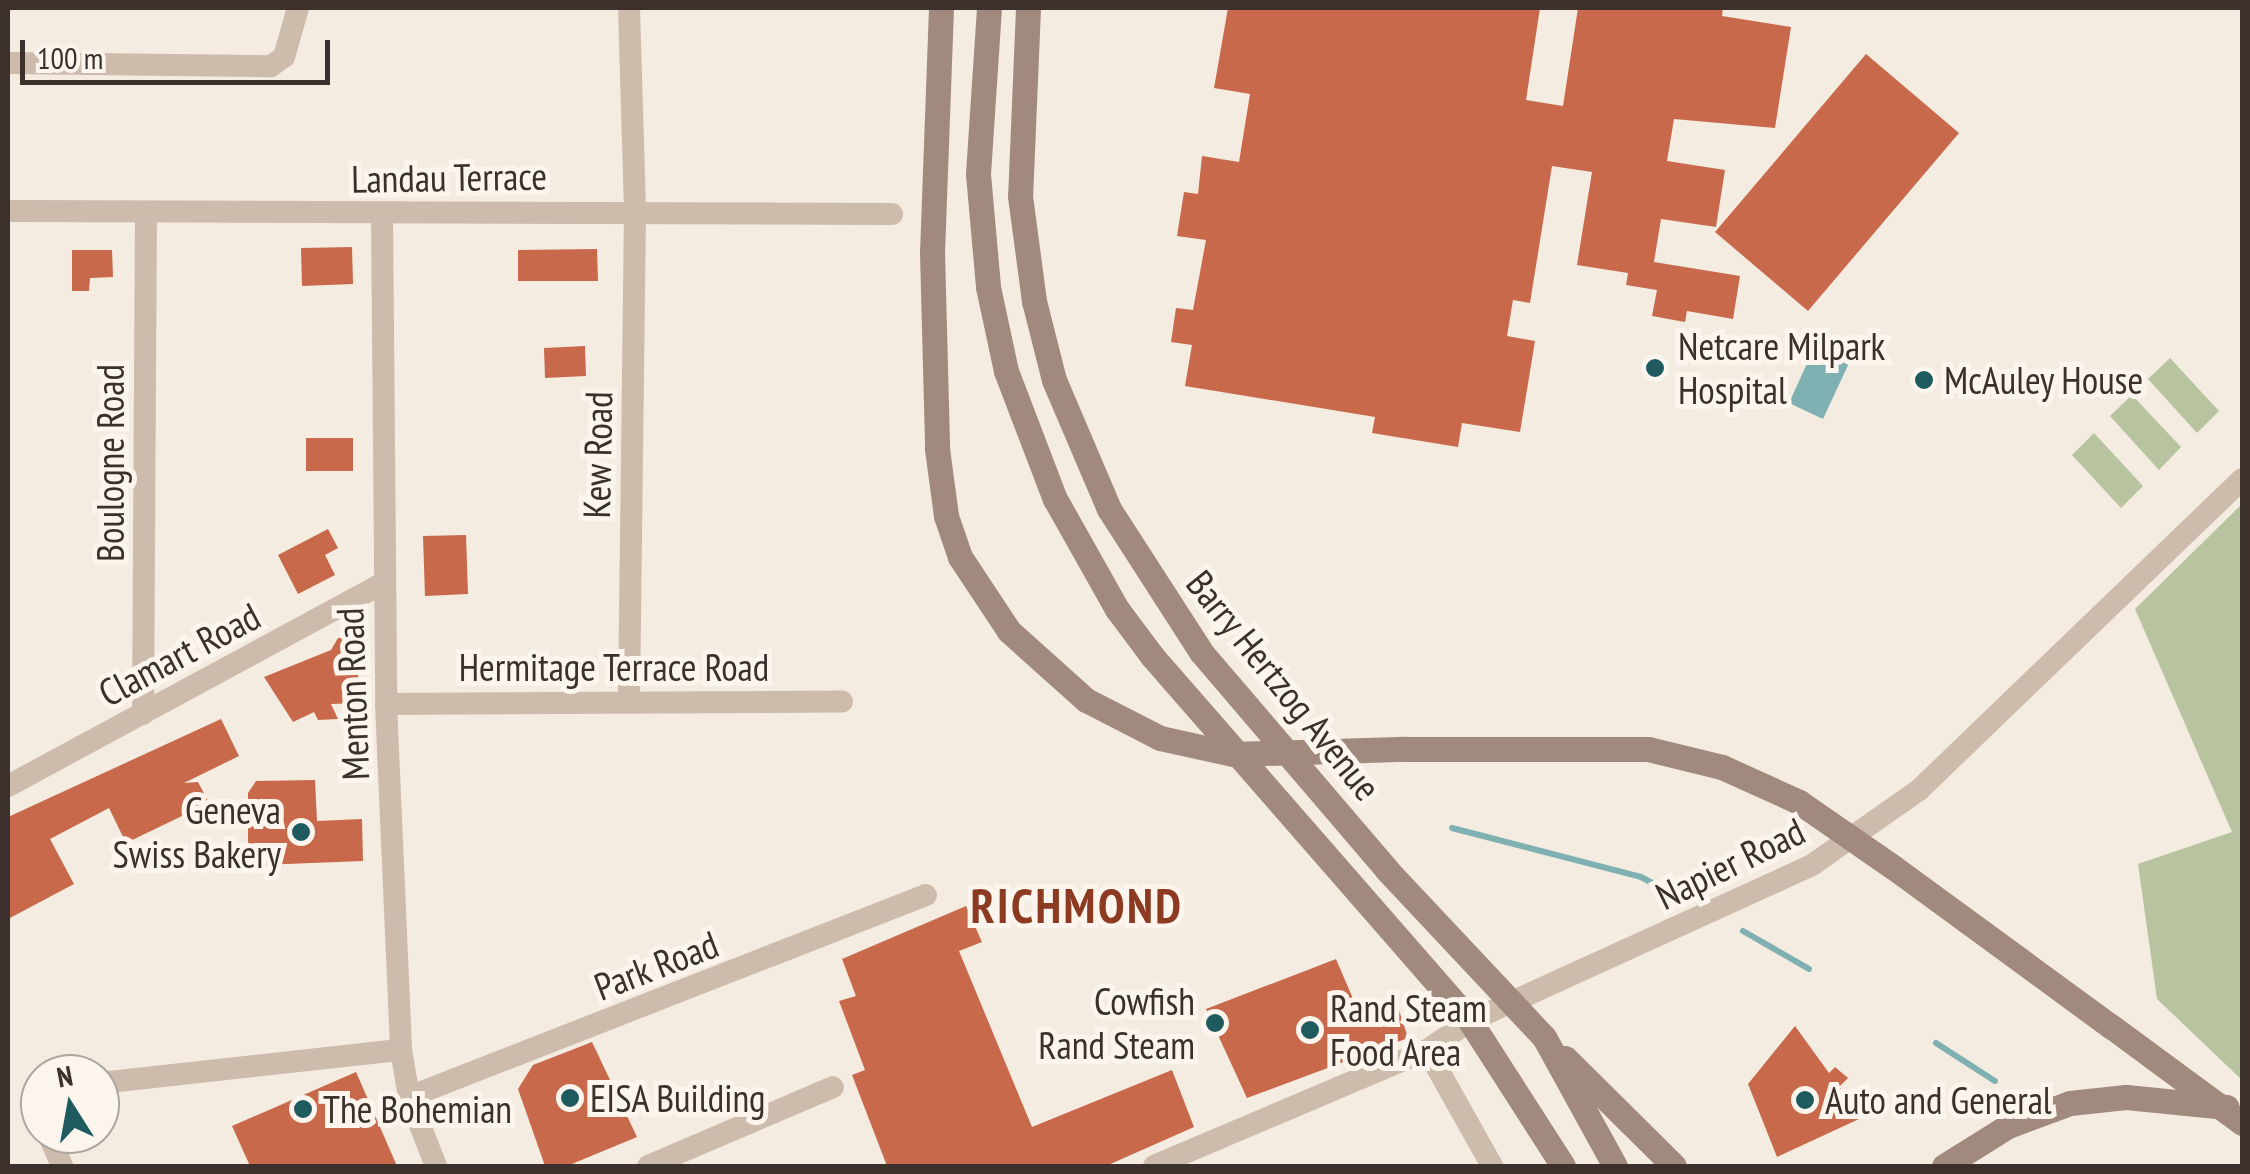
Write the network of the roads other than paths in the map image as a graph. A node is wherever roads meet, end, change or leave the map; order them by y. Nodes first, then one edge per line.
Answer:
1 (298, 8) edge
2 (629, 8) edge
3 (941, 8) edge
4 (989, 8) edge
5 (1028, 8) edge
6 (8, 63) edge
7 (635, 210) junction
8 (8, 212) edge
9 (146, 212) junction
10 (382, 214) junction
11 (892, 214) dead end
12 (2242, 480) edge
13 (384, 583) junction
14 (629, 700) junction
15 (842, 702) dead end
16 (386, 704) junction
17 (143, 714) junction
18 (8, 786) edge
19 (926, 895) dead end
20 (1515, 1001) junction
21 (1470, 1020) junction
22 (1544, 1037) junction
23 (401, 1050) junction
24 (1427, 1050) junction
25 (120, 1081) edge
26 (833, 1087) dead end
27 (409, 1097) junction
28 (2242, 1108) edge
29 (2242, 1123) edge
30 (436, 1166) edge
31 (648, 1166) edge
32 (1154, 1166) edge
33 (1492, 1166) edge
34 (1563, 1166) edge
35 (1615, 1166) edge
36 (1674, 1166) edge
37 (1944, 1166) edge

1 - 6 street
2 - 7 street, Kew Road
3 - 29 main road, bridge
4 - 21 main road, Barry Hertzog Avenue
5 - 20 main road, Barry Hertzog Avenue
7 - 10 street, Landau Terrace
7 - 11 street, Landau Terrace
7 - 14 street, Kew Road
8 - 9 street, Landau Terrace
9 - 10 street, Landau Terrace
9 - 17 street, Boulogne Road
10 - 13 street, Menton Road
12 - 20 street, Napier Road
13 - 16 street, Menton Road
13 - 17 street, Clamart Road
14 - 15 street, Hermitage Terrace Road
14 - 16 street, Hermitage Terrace Road
16 - 23 street, Menton Road
17 - 18 street, Clamart Road
19 - 27 street, Park Road
20 - 21 street, Napier Road
20 - 22 main road, Barry Hertzog Avenue
21 - 24 street, Napier Road
21 - 34 main road, Barry Hertzog Avenue
22 - 35 main road, Barry Hertzog Avenue
22 - 36 main road
23 - 25 street
23 - 27 street, Menton Road
24 - 32 street, Napier Road
24 - 33 street
26 - 31 street
27 - 30 street, Menton Road
28 - 37 main road

